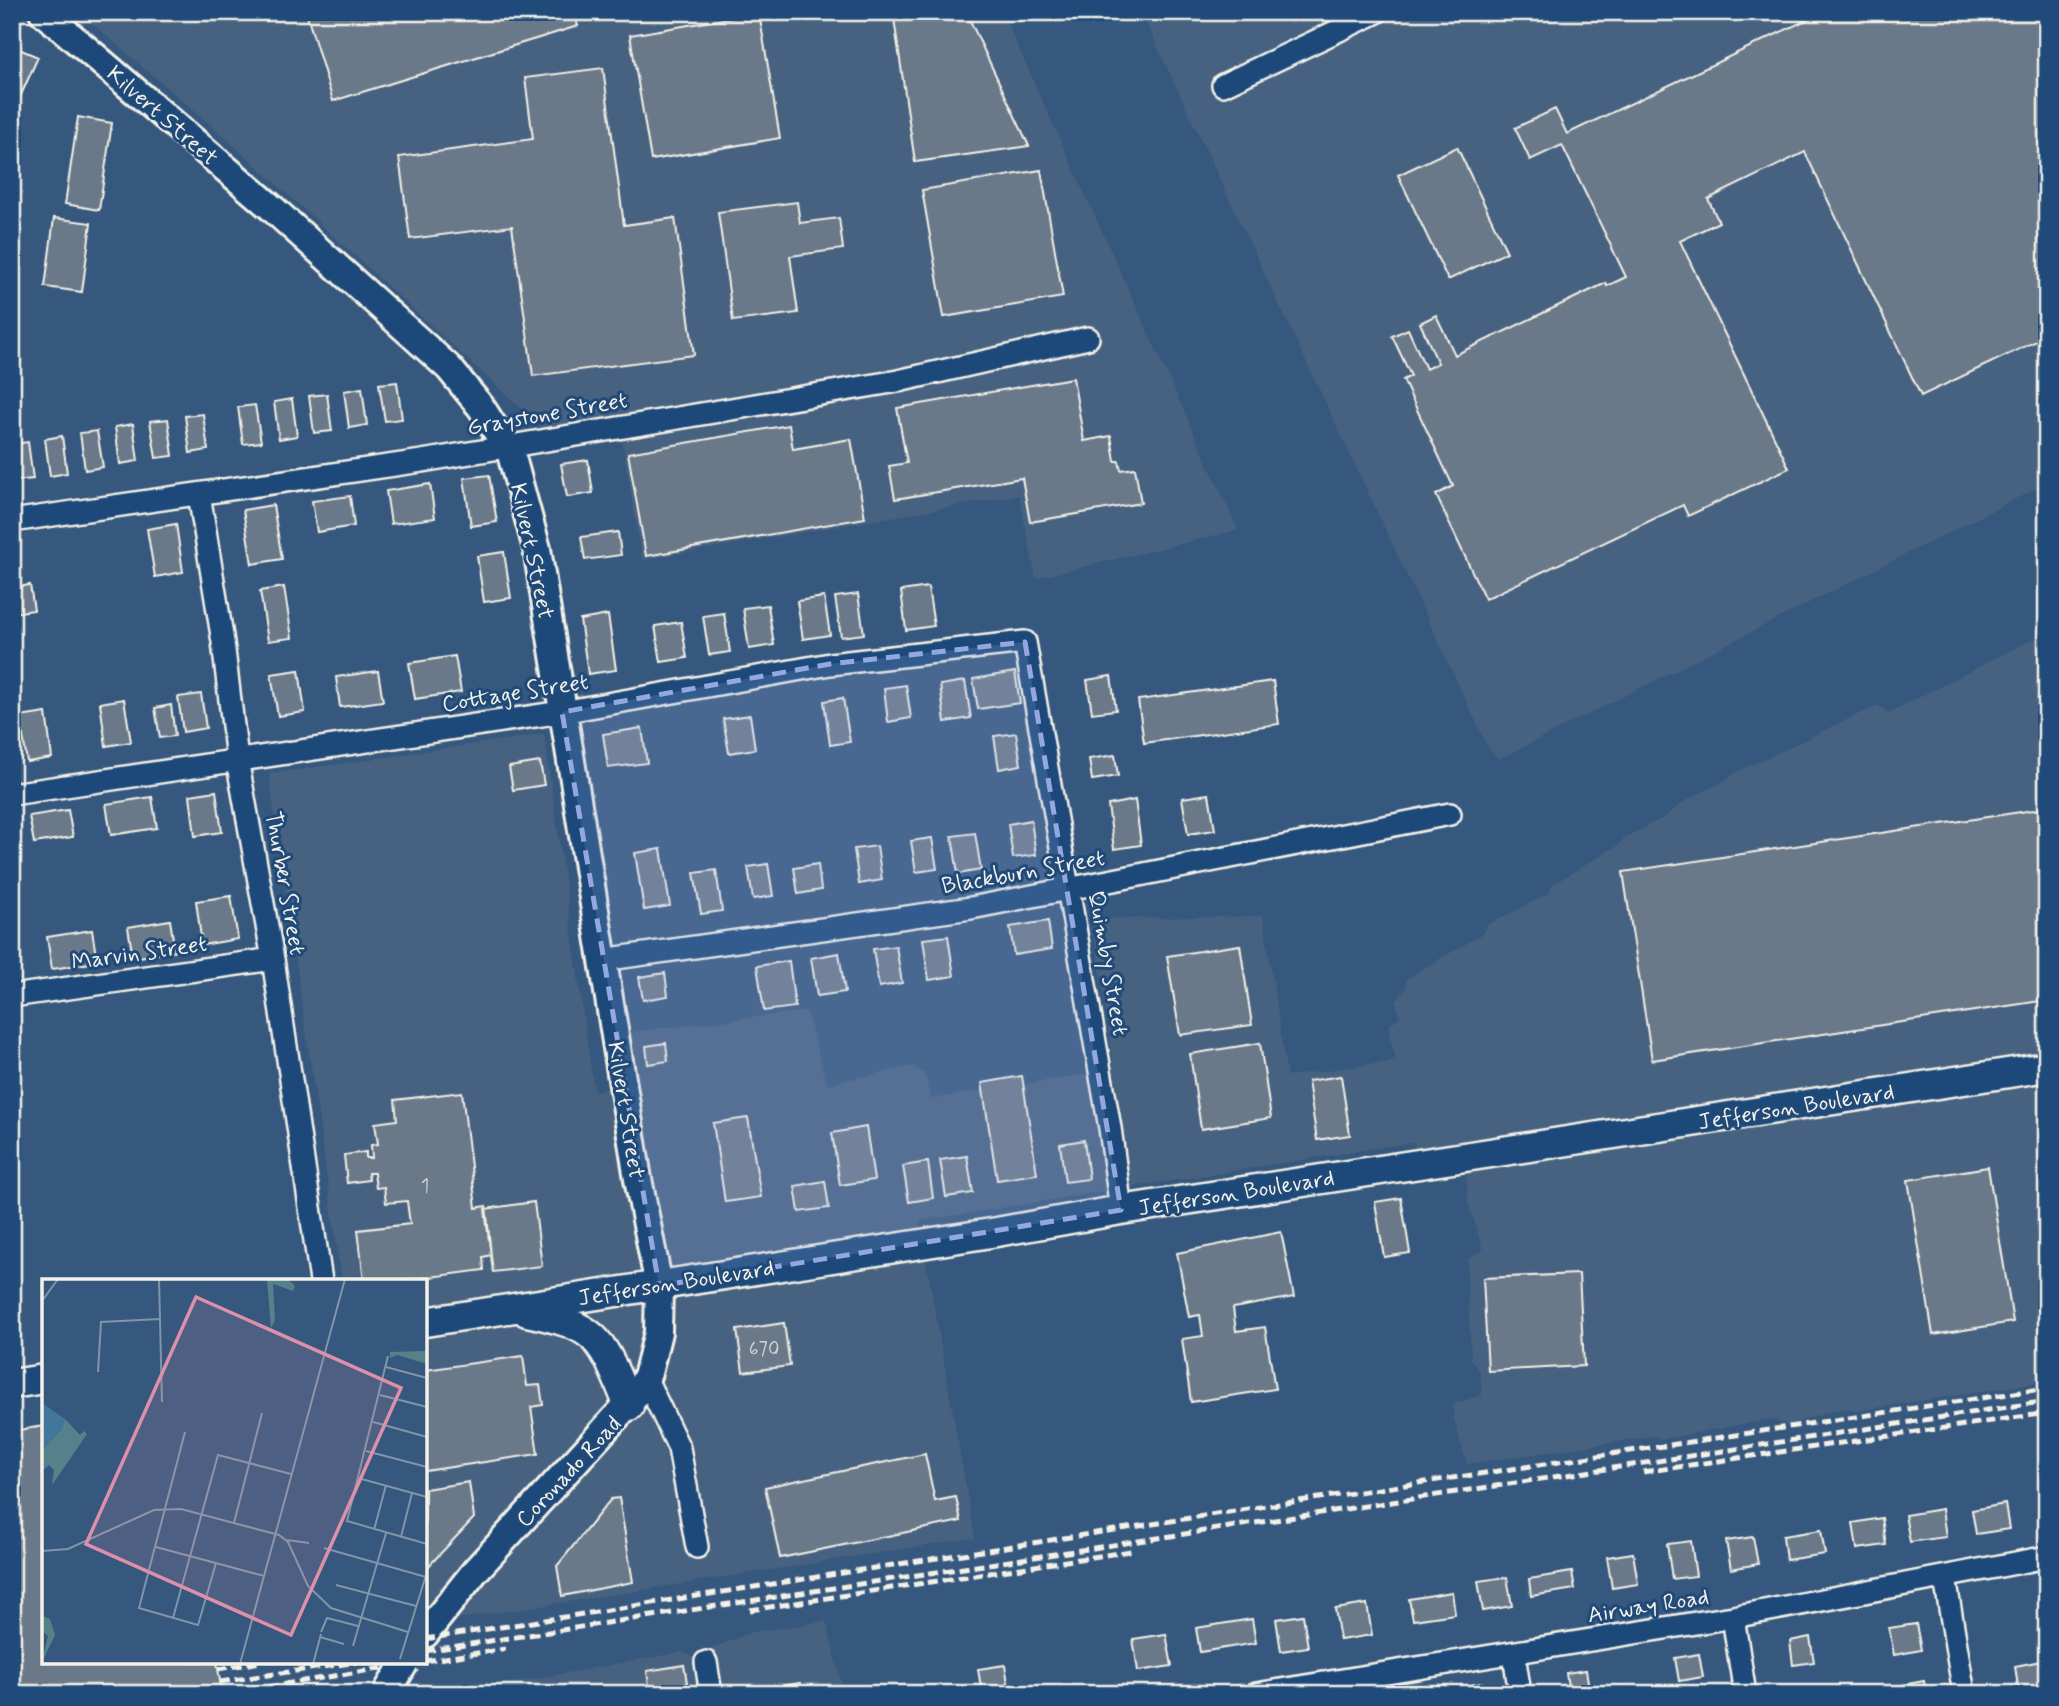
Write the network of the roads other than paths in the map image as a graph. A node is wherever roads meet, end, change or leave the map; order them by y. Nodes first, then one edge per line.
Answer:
1 (43, 12) edge
2 (1377, 12) edge
3 (1223, 85) dead end
4 (1088, 338) dead end
5 (506, 447) junction
6 (199, 494) junction
7 (12, 521) edge
8 (1026, 642) joint
9 (562, 712) junction
10 (237, 759) junction
11 (12, 794) edge
12 (1450, 814) dead end
13 (1070, 891) junction
14 (273, 959) junction
15 (602, 960) junction
16 (12, 996) edge
17 (2047, 1068) edge
18 (1121, 1210) junction
19 (321, 1279) edge
20 (659, 1286) junction
21 (514, 1309) junction
22 (427, 1322) edge
23 (42, 1379) edge
24 (646, 1379) junction
25 (12, 1384) edge
26 (629, 1406) junction
27 (697, 1547) dead end
28 (2047, 1557) edge
29 (1945, 1578) junction
30 (1733, 1617) junction
31 (427, 1631) edge
32 (1514, 1654) junction
33 (706, 1662) dead end
34 (404, 1664) edge
35 (1303, 1690) edge
36 (386, 1694) edge
37 (711, 1694) edge
38 (1256, 1694) edge
39 (1520, 1694) edge
40 (1745, 1694) edge
41 (1964, 1694) edge

1 - 5 street, Kilvert Street
2 - 3 street
4 - 5 street, Graystone Street
5 - 6 street, Graystone Street
5 - 9 street, Kilvert Street
6 - 7 street, Graystone Street
6 - 10 street, Thurber Street
8 - 9 street, Cottage Street
8 - 13 street, Quimby Street
9 - 10 street, Cottage Street
9 - 15 street, Kilvert Street
10 - 11 street, Cottage Street
10 - 14 street, Thurber Street
12 - 13 street, Blackburn Street
13 - 15 street, Blackburn Street
13 - 18 street, Quimby Street
14 - 16 street, Marvin Street
14 - 19 street, Thurber Street
15 - 20 street, Kilvert Street
17 - 18 main road, Jefferson Boulevard
18 - 20 main road, Jefferson Boulevard
20 - 21 main road, Jefferson Boulevard
20 - 24 street, Coronado Road
21 - 22 main road, Jefferson Boulevard
21 - 26 main road
23 - 25 main road
24 - 26 street, Coronado Road
24 - 27 street
26 - 31 street, Coronado Road
28 - 29 street, Airway Road
29 - 30 street, Airway Road
29 - 41 street
30 - 32 street, Airway Road
30 - 40 street
32 - 35 street, Airway Road
32 - 39 street
33 - 37 street
34 - 36 street, bridge
35 - 38 street, Airway Road

